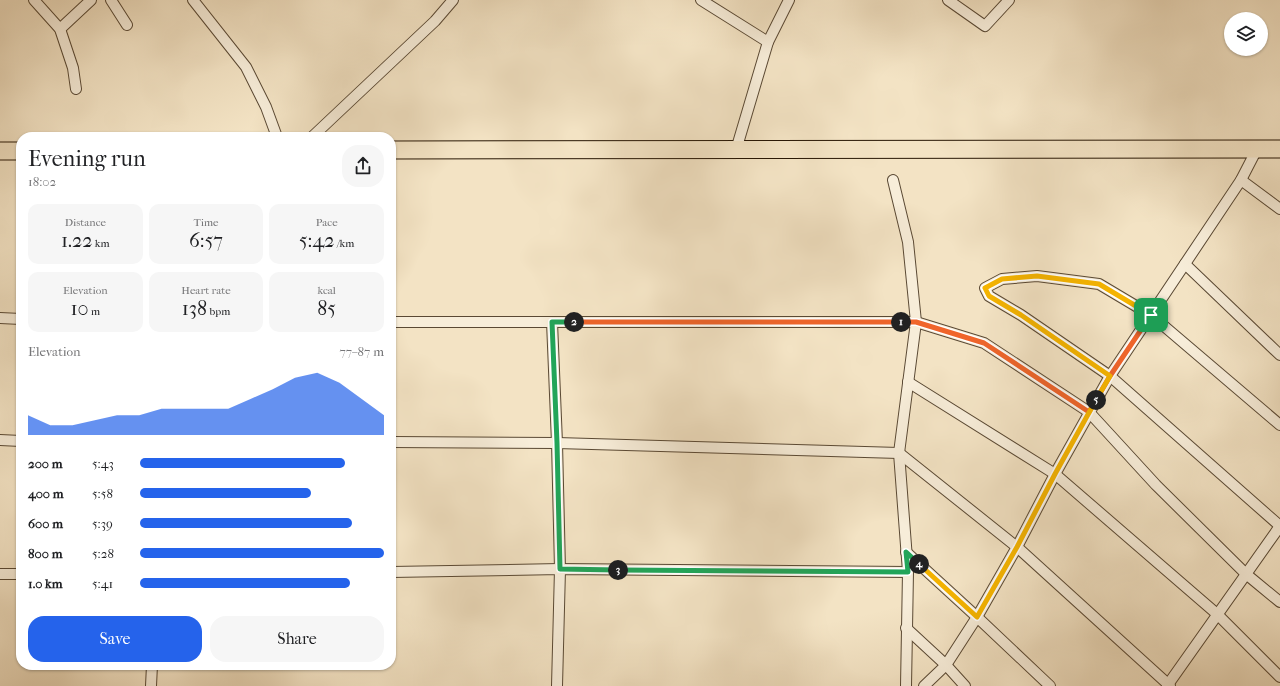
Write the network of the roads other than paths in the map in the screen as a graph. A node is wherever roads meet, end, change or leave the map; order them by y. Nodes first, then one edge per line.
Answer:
1 (34, 0) edge
2 (91, 0) edge
3 (111, 0) edge
4 (193, 0) edge
5 (453, 0) edge
6 (701, 0) edge
7 (788, 0) edge
8 (948, 0) edge
9 (1008, 0) edge
10 (127, 25) dead end
11 (60, 29) junction
12 (768, 42) junction
13 (76, 89) dead end
14 (275, 132) edge
15 (317, 132) edge
16 (1257, 149) junction
17 (1280, 149) edge
18 (396, 150) edge
19 (736, 150) junction
20 (0, 151) edge
21 (16, 151) edge
22 (893, 180) dead end
23 (1240, 180) junction
24 (1280, 208) edge
25 (1185, 264) junction
26 (1151, 315) junction
27 (0, 318) edge
28 (16, 319) edge
29 (396, 322) edge
30 (552, 322) junction
31 (916, 322) junction
32 (1280, 355) edge
33 (1110, 376) junction
34 (908, 382) junction
35 (1089, 412) junction
36 (1280, 425) edge
37 (0, 440) edge
38 (16, 441) edge
39 (396, 442) edge
40 (557, 443) junction
41 (899, 453) junction
42 (1055, 474) junction
43 (1280, 526) edge
44 (1017, 547) junction
45 (906, 552) junction
46 (560, 569) junction
47 (396, 572) edge
48 (908, 572) junction
49 (0, 574) edge
50 (16, 574) edge
51 (1246, 574) junction
52 (1280, 602) edge
53 (1218, 614) junction
54 (977, 617) junction
55 (906, 628) junction
56 (946, 665) junction
57 (152, 670) edge
58 (1280, 677) edge
59 (1168, 685) edge
60 (152, 686) edge
61 (557, 686) edge
62 (906, 686) edge
63 (924, 686) edge
64 (965, 686) edge
65 (1050, 686) edge

1 - 11 street
2 - 11 street
3 - 10 street
4 - 14 street
5 - 15 street
6 - 12 street
7 - 12 street
8 - 9 street
11 - 13 street
12 - 19 street
16 - 17 main road
16 - 19 main road
16 - 23 street
18 - 19 main road
20 - 21 main road
22 - 31 street
23 - 24 street
23 - 25 street
25 - 26 street
25 - 32 street
26 - 33 street
26 - 33 street
26 - 36 street
27 - 28 street
29 - 30 street
30 - 31 street
30 - 40 street
31 - 34 street
31 - 35 street
33 - 35 street
33 - 43 street
34 - 41 street
34 - 42 street
35 - 42 street
35 - 51 street
37 - 38 street
39 - 40 street
40 - 41 street
40 - 46 street
41 - 44 street
41 - 45 street
42 - 44 street
42 - 53 street
43 - 51 street
44 - 54 street
44 - 59 street
45 - 48 street
45 - 54 street
46 - 47 street
46 - 48 street
46 - 61 street
48 - 55 street
49 - 50 street
51 - 52 street
51 - 53 street
53 - 58 street
53 - 59 street
54 - 56 street
54 - 65 street
55 - 56 street
55 - 62 street
56 - 63 street
56 - 64 street
57 - 60 street

